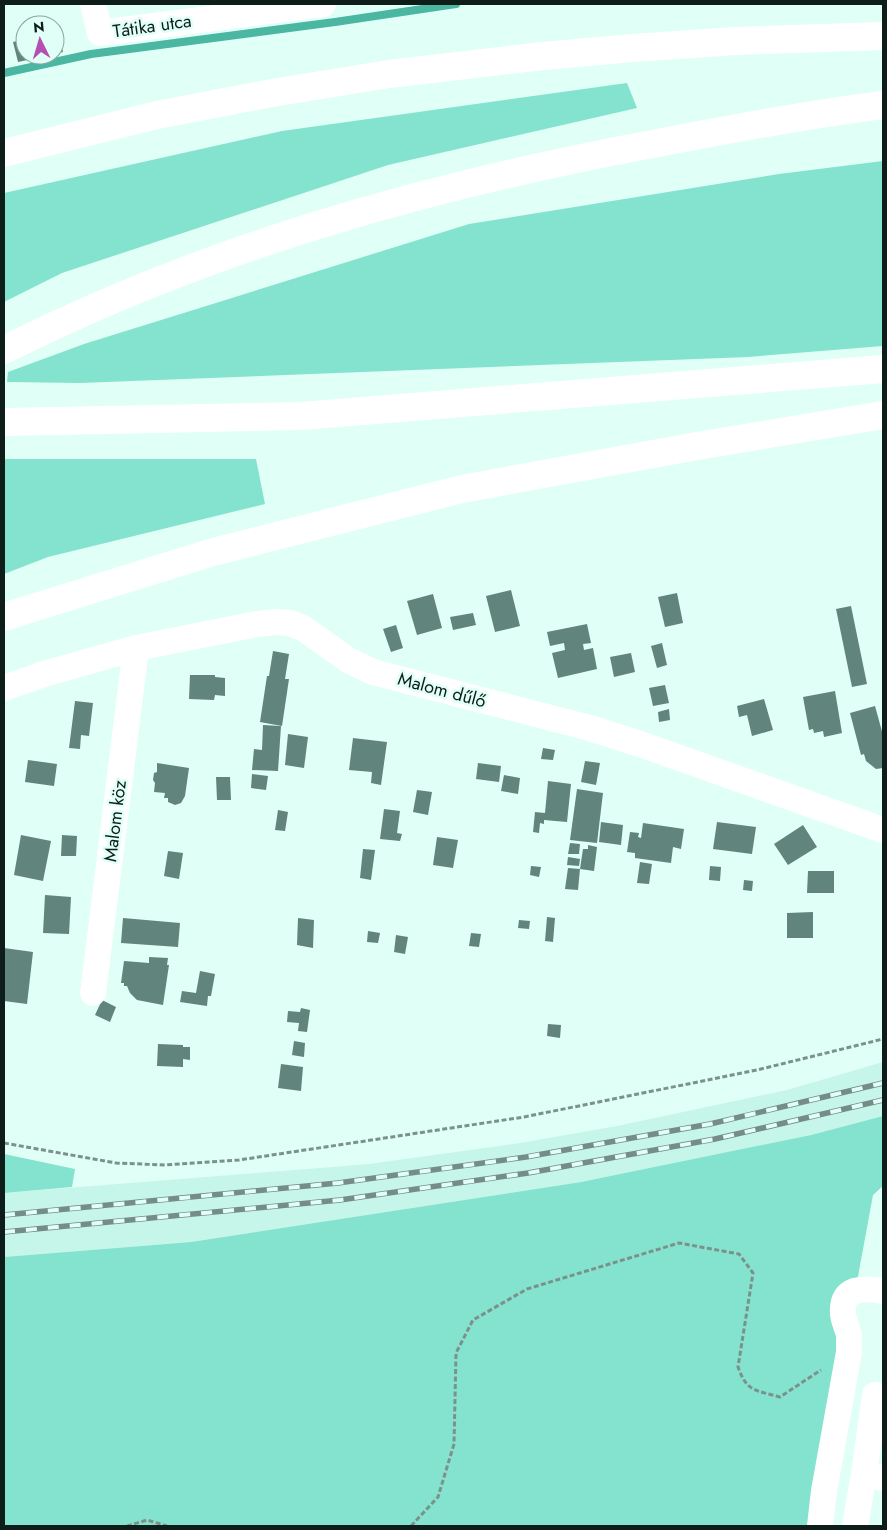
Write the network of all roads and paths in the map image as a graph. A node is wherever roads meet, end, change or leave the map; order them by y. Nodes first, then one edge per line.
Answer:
1 (93, 4) edge
2 (323, 4) edge
3 (883, 36) edge
4 (883, 105) edge
5 (4, 153) edge
6 (4, 350) edge
7 (883, 369) edge
8 (883, 415) edge
9 (14, 422) edge
10 (4, 617) edge
11 (136, 648) junction
12 (4, 688) edge
13 (883, 830) edge
14 (93, 993) dead end
15 (883, 1038) edge
16 (4, 1143) edge
17 (883, 1290) edge
18 (848, 1352) junction
19 (875, 1395) dead end
20 (874, 1476) edge
21 (127, 1526) edge
22 (167, 1526) edge
23 (412, 1526) edge
24 (820, 1526) edge
25 (855, 1526) edge

1 - 2 street, Tátika utca
3 - 5 highway
4 - 6 highway
7 - 9 highway
8 - 10 highway
11 - 12 street, Malom dűlő
11 - 13 street, Malom dűlő
11 - 14 street, Malom köz
15 - 16 path
17 - 18 street
18 - 23 path
18 - 24 street
19 - 20 street
20 - 25 street
21 - 22 path

